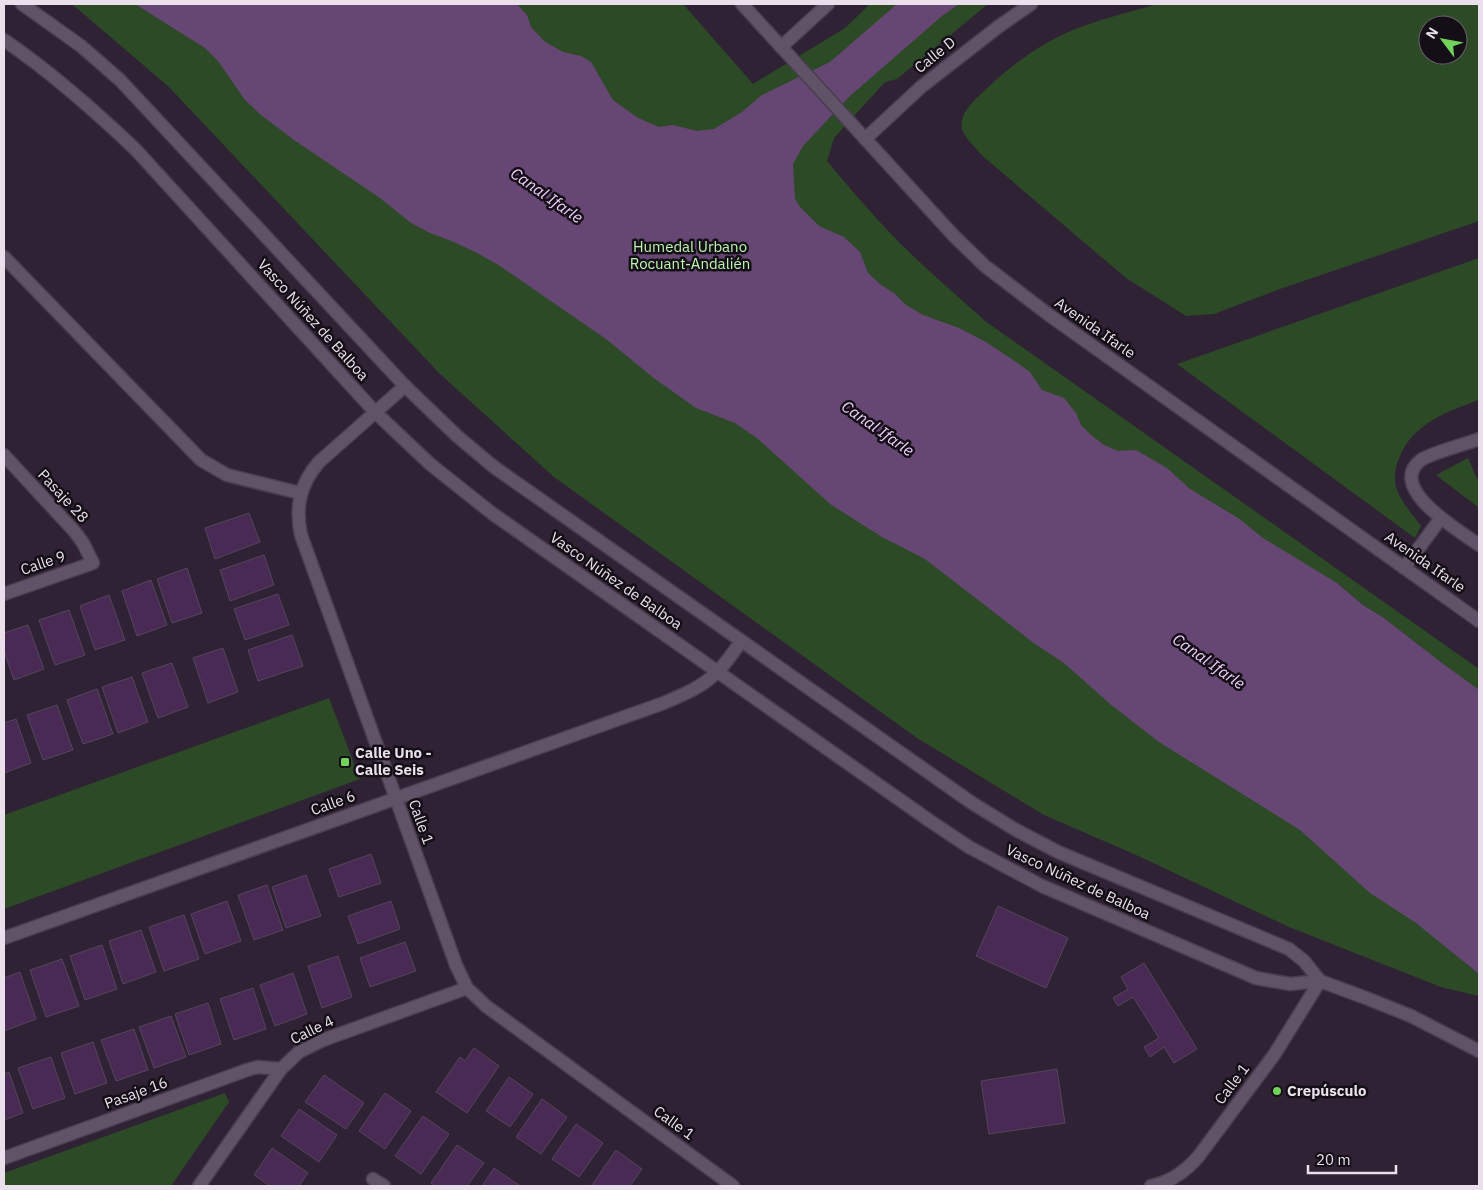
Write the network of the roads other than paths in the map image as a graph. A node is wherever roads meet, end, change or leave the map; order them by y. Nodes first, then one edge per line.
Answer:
1 (22, 4) edge
2 (742, 4) edge
3 (828, 4) edge
4 (1031, 4) edge
5 (4, 40) edge
6 (781, 46) junction
7 (864, 139) junction
8 (4, 257) edge
9 (405, 386) junction
10 (375, 412) junction
11 (1479, 439) edge
12 (4, 455) edge
13 (300, 493) junction
14 (1441, 518) junction
15 (1479, 545) edge
16 (93, 563) joint
17 (1404, 568) junction
18 (4, 594) edge
19 (1479, 621) edge
20 (741, 642) junction
21 (717, 672) junction
22 (395, 799) junction
23 (4, 938) edge
24 (1320, 981) junction
25 (468, 988) junction
26 (1479, 1051) edge
27 (281, 1069) junction
28 (4, 1158) edge
29 (373, 1178) dead end
30 (1178, 1182) edge
31 (198, 1186) edge
32 (384, 1186) edge
33 (733, 1186) edge
34 (1151, 1186) edge

1 - 9 street, Vasco Núñez de Balboa
2 - 6 street, Avenida Ifarle
3 - 6 street
4 - 7 street, Calle D
5 - 10 street, Vasco Núñez de Balboa
6 - 7 street, Avenida Ifarle
7 - 17 street, Avenida Ifarle
8 - 13 street
9 - 10 street, Calle 1
9 - 20 street, Vasco Núñez de Balboa
10 - 13 street, Calle 1
10 - 21 street, Vasco Núñez de Balboa
11 - 14 street
12 - 16 street, Pasaje 28
13 - 22 street, Calle 1
14 - 15 street
14 - 17 street
16 - 18 street, Calle 9
17 - 19 street, Avenida Ifarle
20 - 21 street, Calle 6
20 - 24 street, Vasco Núñez de Balboa
21 - 22 street, Calle 6
21 - 24 street, Vasco Núñez de Balboa
22 - 23 street, Calle 6
22 - 25 street, Calle 1
24 - 26 street, Vasco Núñez de Balboa
24 - 30 street, Calle 1
25 - 27 street, Calle 4
25 - 33 street, Calle 1
27 - 28 street, Pasaje 16
27 - 31 street, Calle 4
29 - 32 street
30 - 34 street, Calle 1

